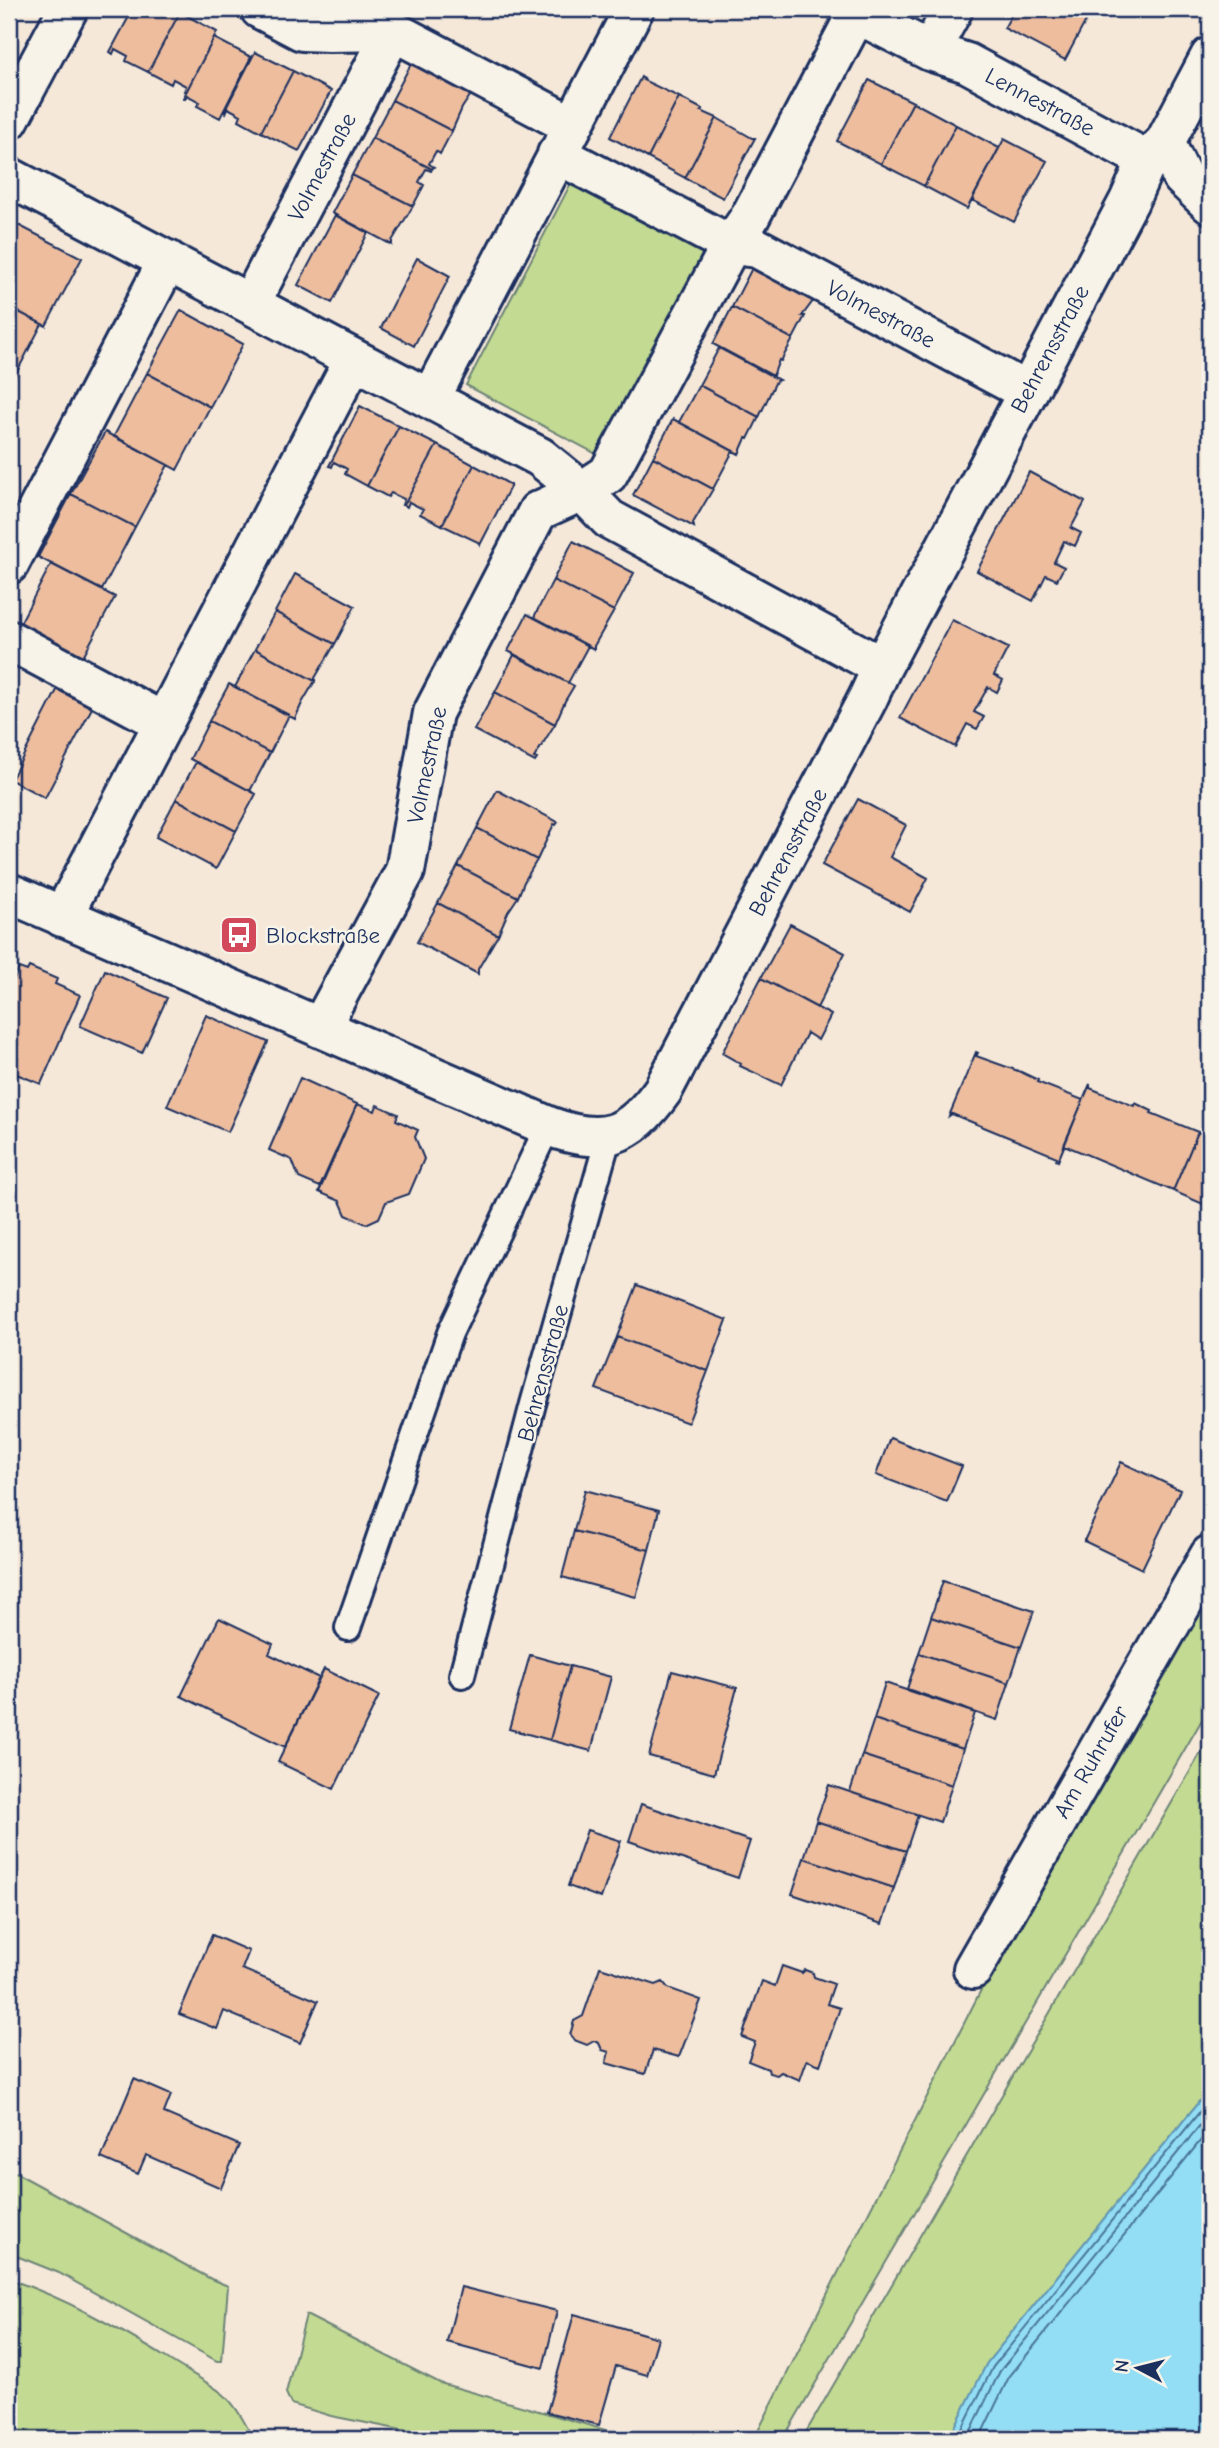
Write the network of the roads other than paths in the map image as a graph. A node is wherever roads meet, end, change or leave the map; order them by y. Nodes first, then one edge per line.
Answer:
1 (68, 9) edge
2 (260, 9) edge
3 (634, 9) edge
4 (953, 9) edge
5 (852, 11) edge
6 (335, 20) edge
7 (393, 31) junction
8 (930, 51) junction
9 (1210, 57) edge
10 (9, 120) edge
11 (565, 140) junction
12 (1156, 151) junction
13 (9, 177) edge
14 (1210, 204) edge
15 (732, 245) junction
16 (168, 260) junction
17 (250, 304) junction
18 (354, 359) junction
19 (1028, 392) junction
20 (430, 399) junction
21 (582, 491) junction
22 (9, 564) edge
23 (9, 640) edge
24 (882, 667) junction
25 (163, 722) junction
26 (9, 894) edge
27 (62, 917) junction
28 (320, 1028) junction
29 (548, 1126) junction
30 (609, 1135) junction
31 (1210, 1555) edge
32 (348, 1628) dead end
33 (462, 1675) dead end
34 (972, 1969) dead end

1 - 10 street
2 - 6 street, Volmestraße
3 - 11 street
4 - 8 street
5 - 8 street, Lennestraße
5 - 15 street, Volmestraße
6 - 7 street, Volmestraße
7 - 11 street, Volmestraße
7 - 17 street, Volmestraße
8 - 12 street, Lennestraße
9 - 12 street, Behrensstraße
11 - 15 street, Volmestraße
11 - 20 street
12 - 14 street
12 - 19 street, Behrensstraße
13 - 16 street
15 - 19 street, Volmestraße
15 - 21 street, Volmestraße
16 - 17 street
16 - 22 street
17 - 18 street
18 - 20 street
18 - 25 street
19 - 24 street, Behrensstraße
20 - 21 street
21 - 24 street
21 - 28 street, Volmestraße
23 - 25 street
24 - 30 street, Behrensstraße
25 - 27 street
26 - 27 street
27 - 28 street
28 - 29 street
29 - 30 street
29 - 32 lane
30 - 33 lane, Behrensstraße
31 - 34 street, Am Ruhrufer

